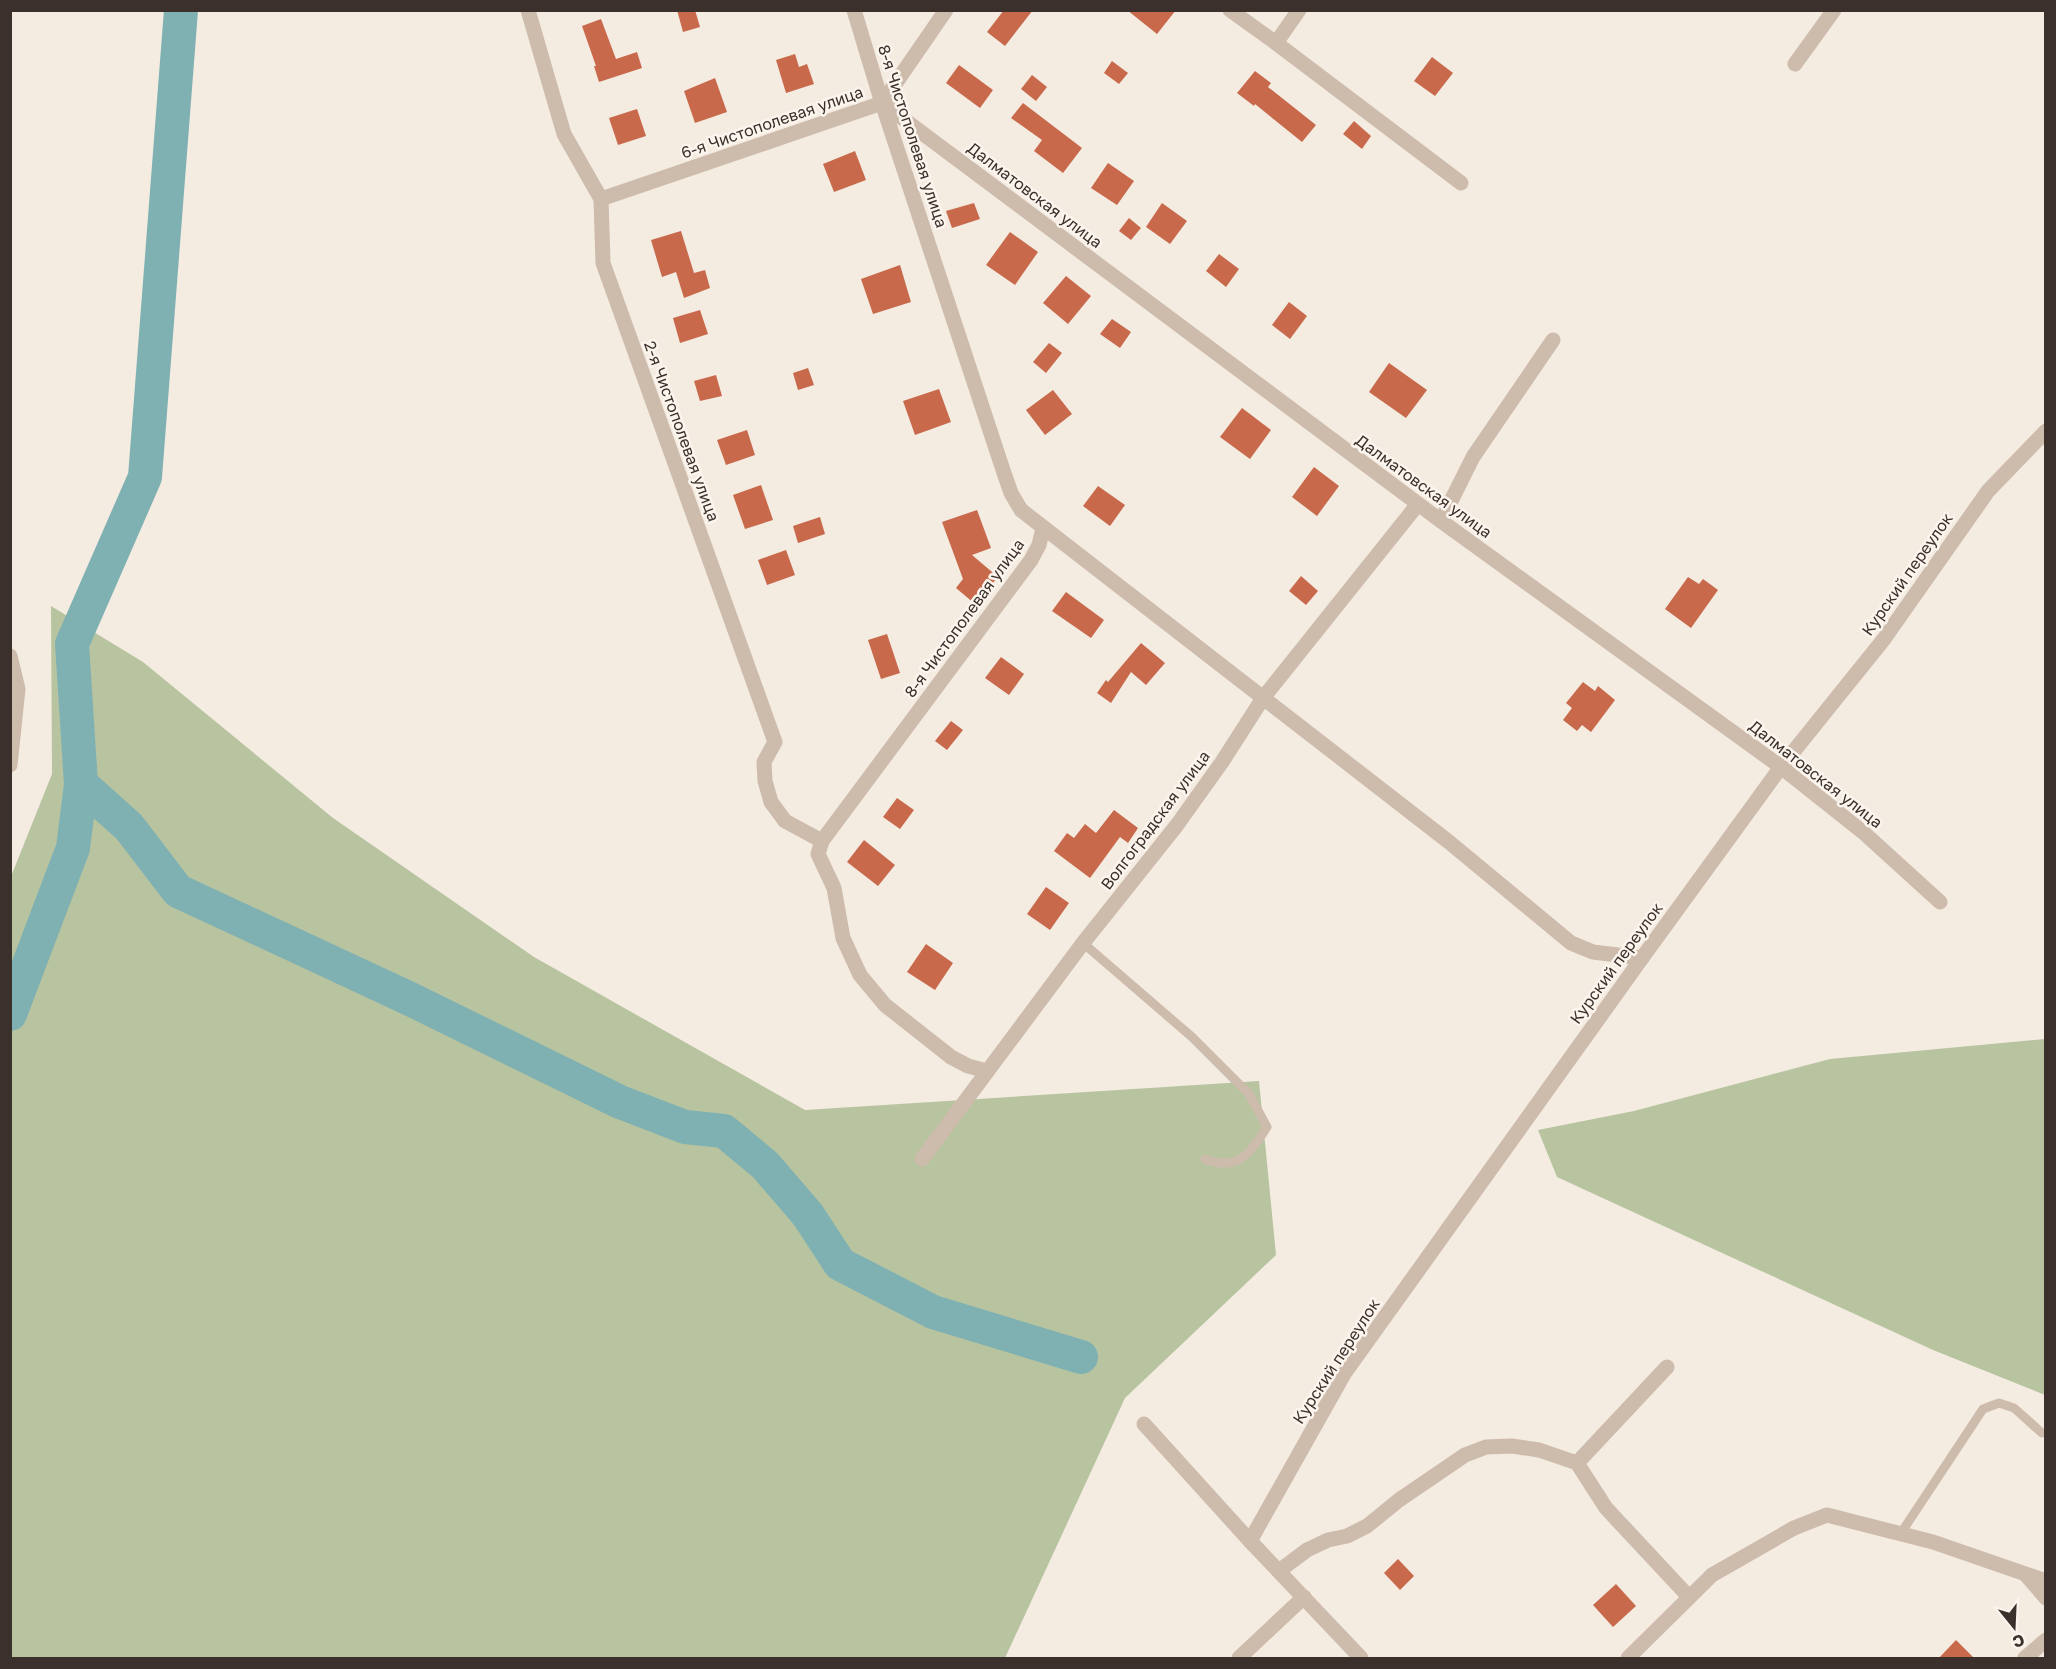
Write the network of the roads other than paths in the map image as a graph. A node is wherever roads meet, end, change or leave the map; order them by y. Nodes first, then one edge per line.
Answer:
1 (528, 10) edge
2 (854, 10) edge
3 (946, 10) edge
4 (1230, 10) edge
5 (1299, 10) edge
6 (1834, 10) edge
7 (1276, 43) junction
8 (1795, 64) dead end
9 (882, 103) junction
10 (1461, 183) dead end
11 (601, 199) junction
12 (1553, 340) dead end
13 (2046, 431) edge
14 (1418, 504) junction
15 (1441, 521) junction
16 (1043, 528) junction
17 (10, 656) edge
18 (1263, 698) junction
19 (10, 765) edge
20 (1781, 767) junction
21 (822, 841) junction
22 (1940, 902) dead end
23 (1083, 943) junction
24 (1642, 958) junction
25 (987, 1071) junction
26 (922, 1159) dead end
27 (1205, 1159) dead end
28 (1667, 1367) dead end
29 (1144, 1424) dead end
30 (2042, 1433) dead end
31 (1577, 1463) junction
32 (1901, 1533) junction
33 (1250, 1541) junction
34 (1279, 1571) junction
35 (2024, 1574) junction
36 (2046, 1581) edge
37 (1689, 1597) junction
38 (1304, 1598) junction
39 (2046, 1598) edge
40 (2046, 1640) edge
41 (1239, 1659) edge
42 (1361, 1659) edge
43 (1628, 1659) edge
44 (2025, 1659) edge

1 - 11 street, 2-я Чистополевая улица
2 - 9 street, 8-я Чистополевая улица
3 - 9 street, 6-я Чистополевая улица
4 - 7 street
5 - 7 street
6 - 8 street
7 - 10 street
9 - 11 street, 6-я Чистополевая улица
9 - 14 street, Далматовская улица
9 - 16 street, 8-я Чистополевая улица
11 - 21 street, 2-я Чистополевая улица
12 - 15 street
13 - 20 street, Курский переулок
14 - 15 street, Далматовская улица
14 - 18 street, Волгоградская улица
15 - 20 street, Далматовская улица
16 - 18 street
16 - 21 street, 8-я Чистополевая улица
17 - 19 street
18 - 23 street, Волгоградская улица
18 - 24 street
20 - 22 street, Далматовская улица
20 - 24 street, Курский переулок
21 - 25 street
23 - 25 street, Волгоградская улица
23 - 27 lane
24 - 33 street, Курский переулок
25 - 26 street, Волгоградская улица
28 - 31 street
29 - 33 street
30 - 32 lane
31 - 34 street
31 - 37 street
32 - 35 street
32 - 37 street
33 - 34 street
34 - 38 street
35 - 36 street
35 - 39 street
37 - 43 street
38 - 41 street
38 - 42 street
40 - 44 street

